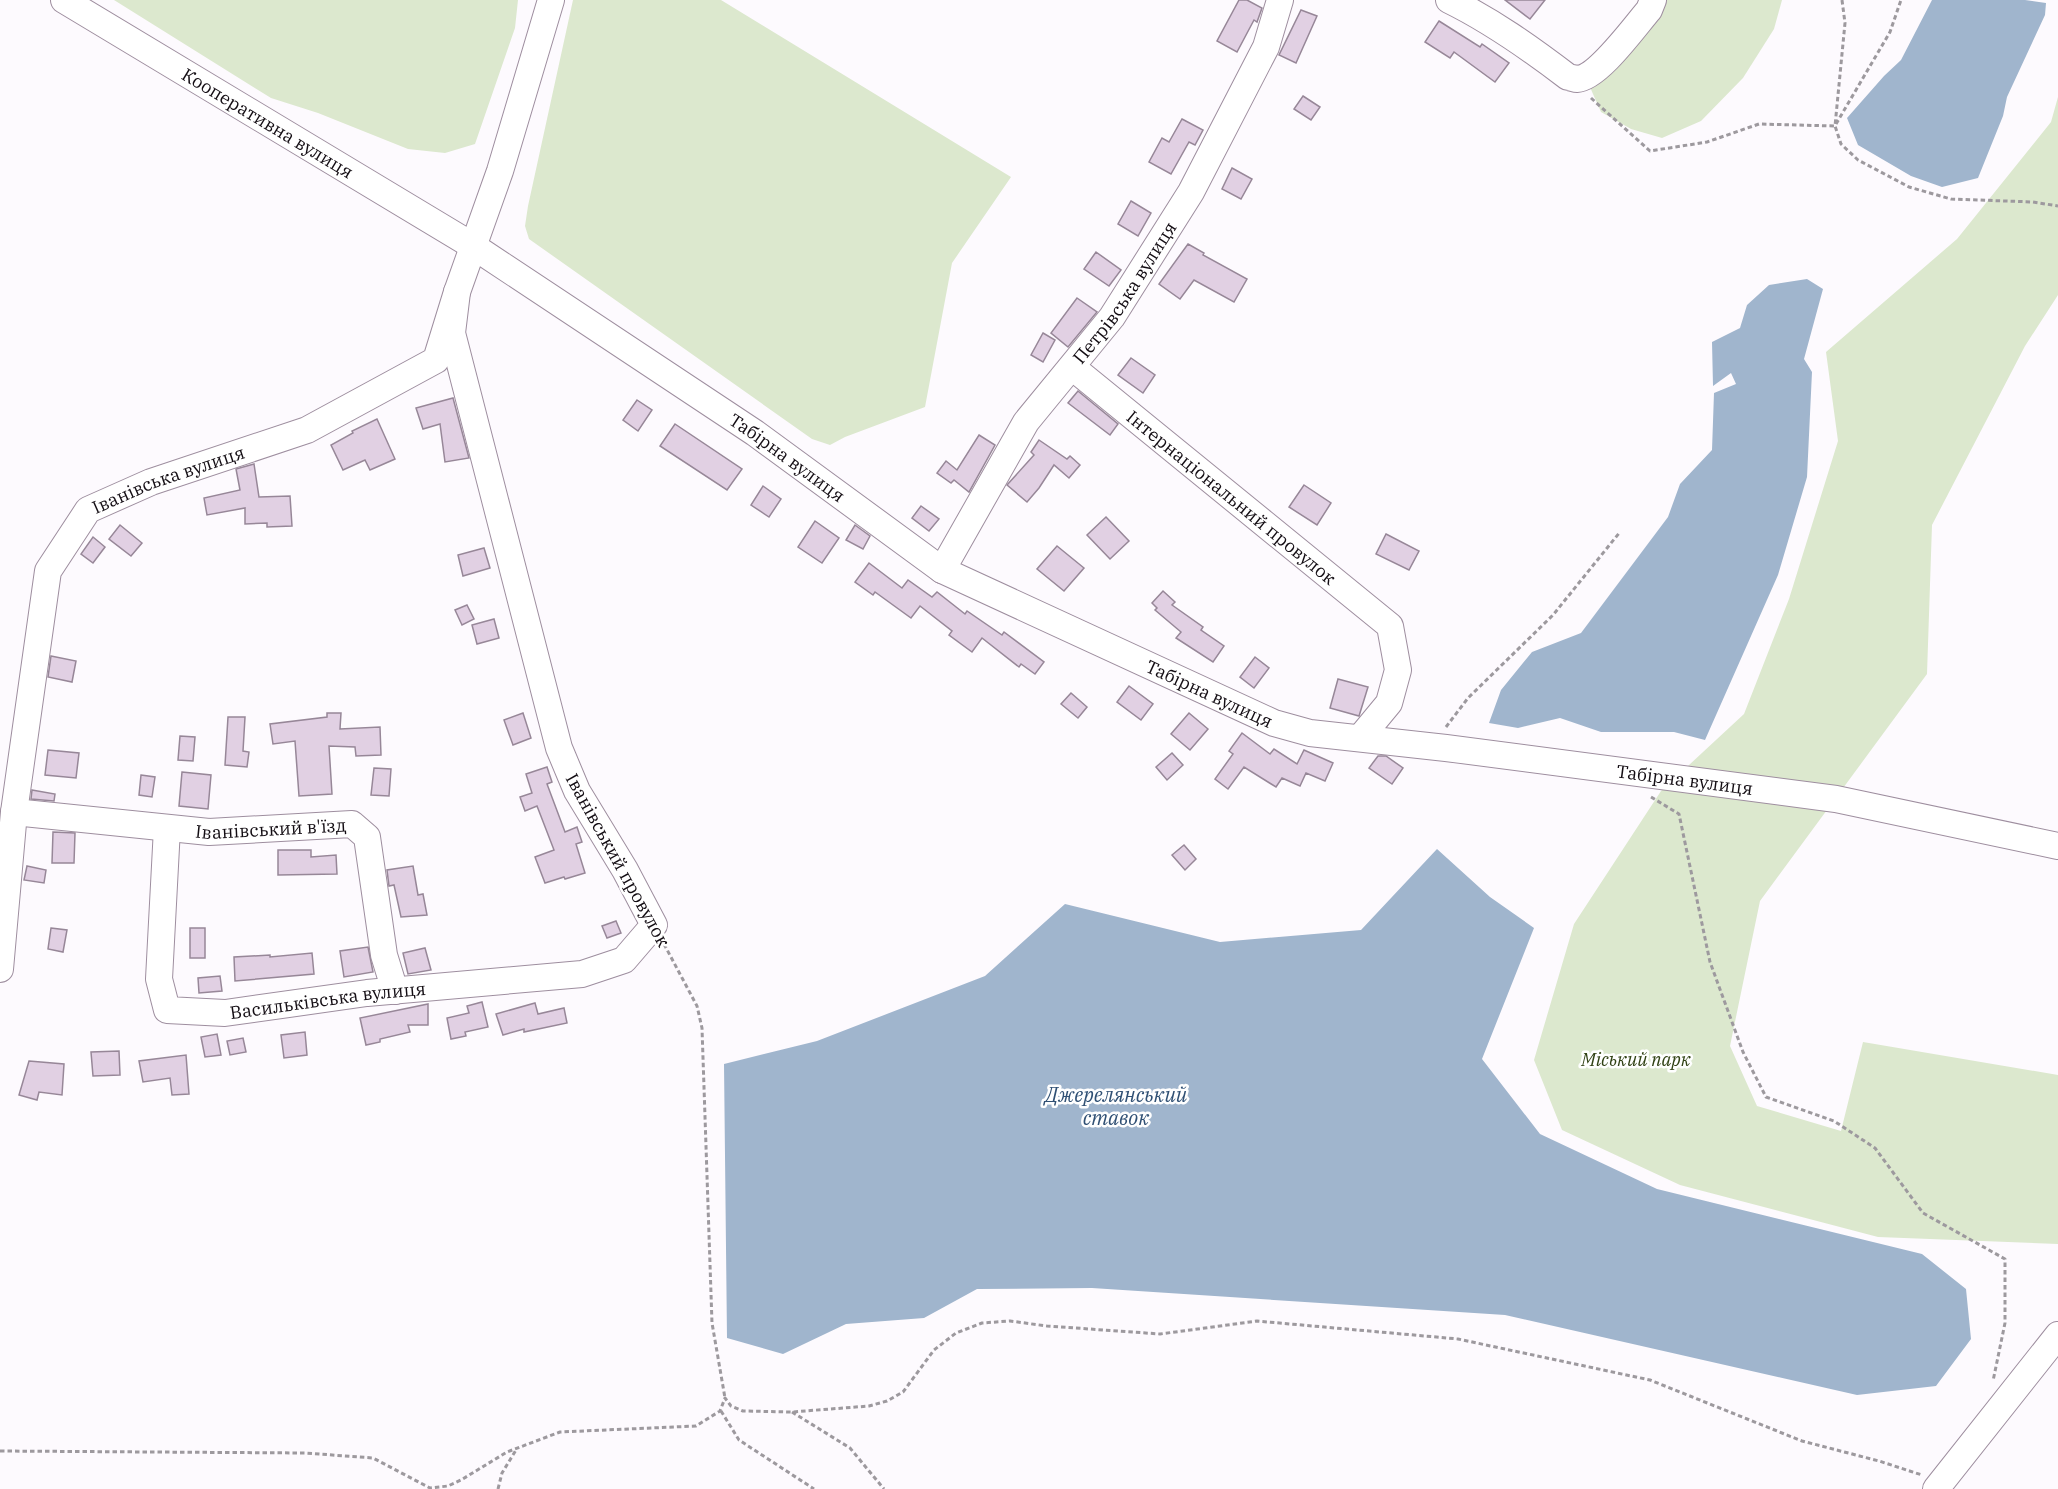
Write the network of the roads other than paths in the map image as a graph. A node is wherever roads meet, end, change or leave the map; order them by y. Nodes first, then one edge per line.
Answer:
1 (64, 0) edge
2 (551, 0) edge
3 (1281, 0) edge
4 (1449, 0) edge
5 (1653, 0) edge
6 (473, 246) junction
7 (457, 292) junction
8 (1072, 367) junction
9 (942, 570) junction
10 (1360, 738) junction
11 (14, 812) junction
12 (167, 828) junction
13 (2056, 840) edge
14 (4, 889) edge
15 (654, 925) joint
16 (0, 969) edge
17 (395, 991) junction
18 (2058, 1335) edge
19 (1943, 1480) edge

1 - 6 street, Кооперативна вулиця
2 - 6 street, Іванівська вулиця
3 - 8 street, Петрівська вулиця
4 - 5 street
6 - 7 street, Іванівська вулиця
6 - 9 street, Табірна вулиця
7 - 11 street, Іванівська вулиця
7 - 15 street, Іванівський провулок
8 - 9 street, Петрівська вулиця
8 - 10 street, Інтернаціональний провулок
9 - 10 street, Табірна вулиця
10 - 13 street, Табірна вулиця
11 - 12 street, Іванівський в'їзд
11 - 14 street, Іванівська вулиця
12 - 17 street, Іванівський в'їзд
12 - 17 street, Васильківська вулиця
14 - 16 street, Іванівська вулиця
15 - 17 street, Васильківська вулиця
18 - 19 street

